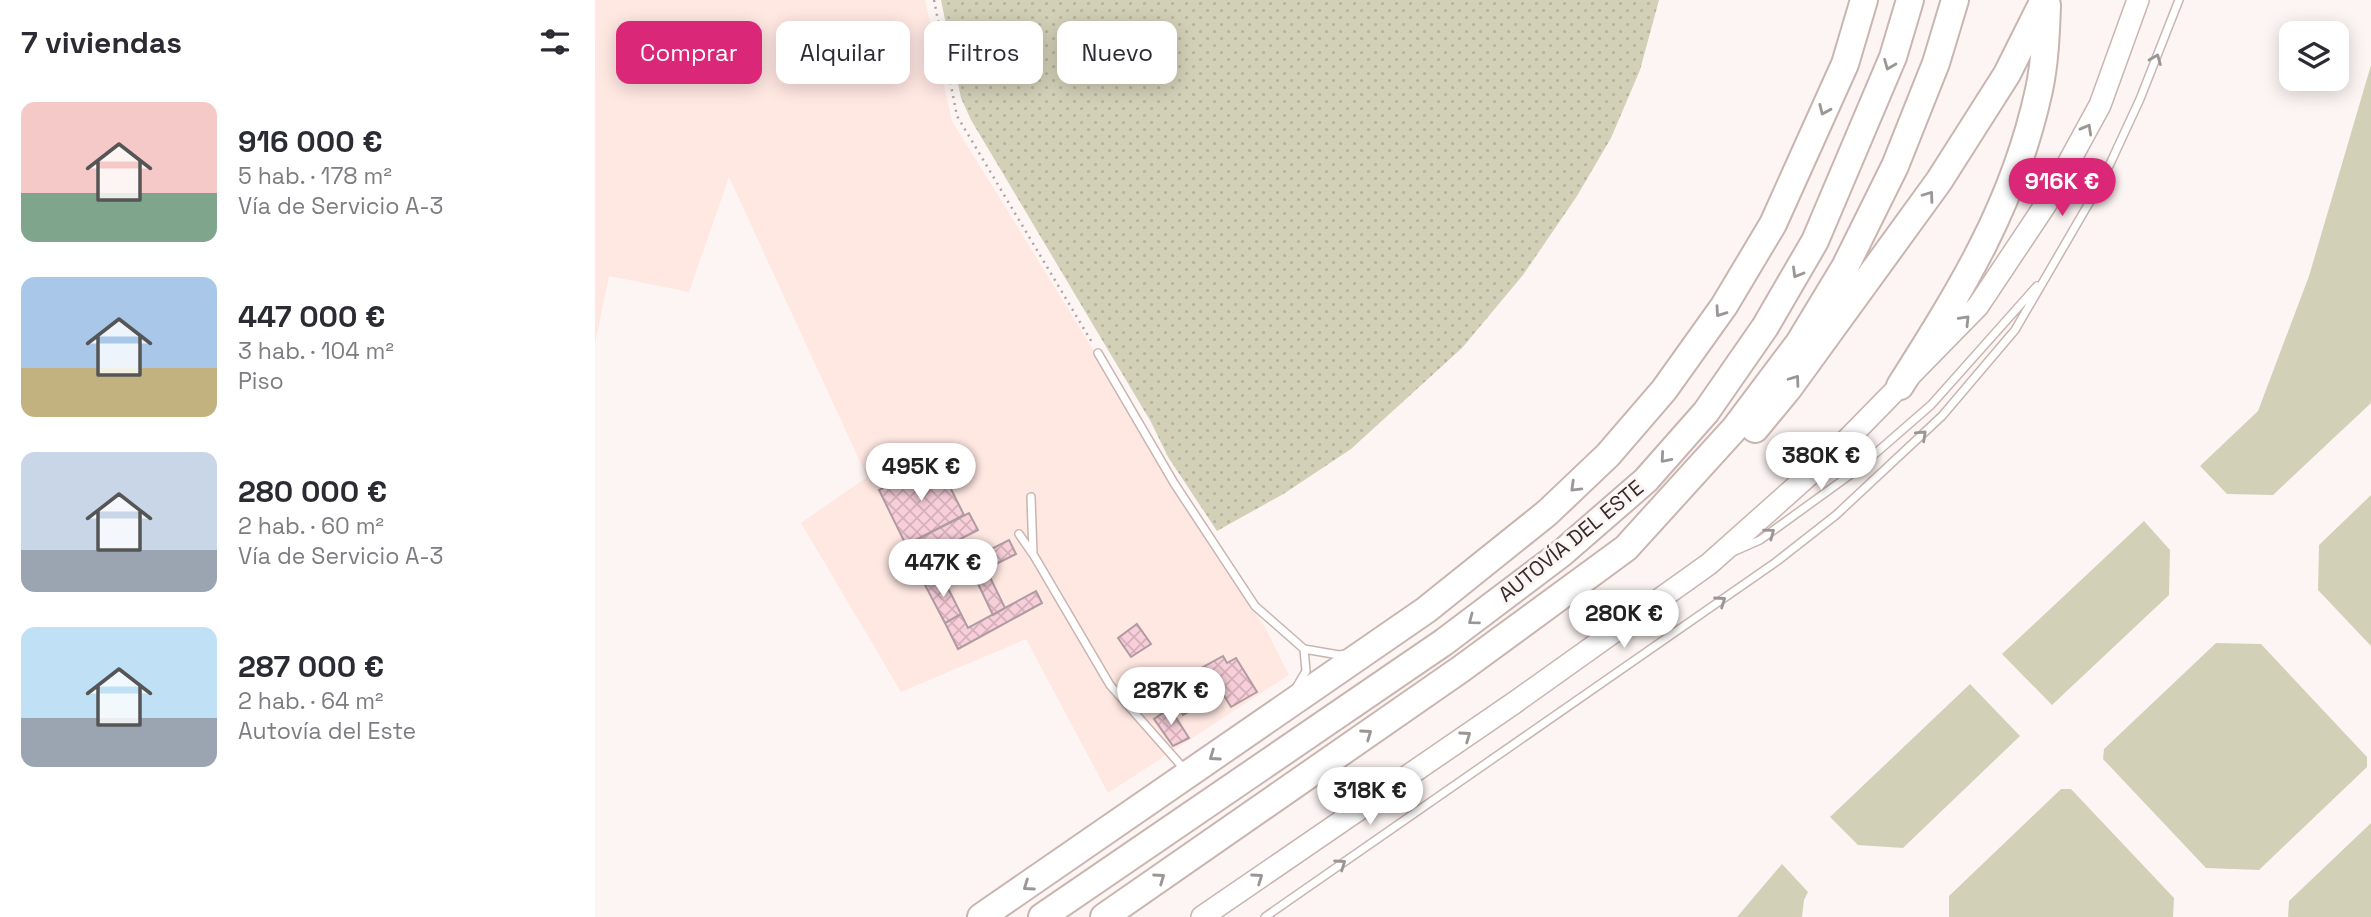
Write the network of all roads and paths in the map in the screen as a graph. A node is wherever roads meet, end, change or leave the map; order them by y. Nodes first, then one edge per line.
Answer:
1 (934, 0) edge
2 (1864, 0) edge
3 (1910, 0) edge
4 (1955, 0) edge
5 (2046, 0) edge
6 (2139, 0) edge
7 (2179, 0) edge
8 (2048, 273) junction
9 (1098, 353) joint
10 (1900, 386) junction
11 (1031, 497) dead end
12 (1019, 534) dead end
13 (1626, 548) junction
14 (1033, 554) junction
15 (1709, 564) junction
16 (1371, 647) junction
17 (1304, 649) junction
18 (1285, 707) junction
19 (1188, 774) junction
20 (981, 917) edge
21 (1042, 917) edge
22 (1104, 917) edge
23 (1202, 917) edge
24 (1265, 917) edge

1 - 9 path
2 -> 16 highway
3 -> 21 highway, AUTOVÍA DEL ESTE
4 - 13 highway, AUTOVÍA DEL ESTE
5 - 10 highway
13 -> 5 highway
10 -> 6 main road
8 -> 7 lane
15 -> 8 lane
24 -> 8 lane
9 - 17 lane
10 - 15 main road
11 - 14 lane
12 - 14 lane
22 -> 13 highway, AUTOVÍA DEL ESTE
14 - 19 lane
23 -> 15 main road
16 - 17 lane
16 - 18 highway
17 - 18 lane
18 -> 19 highway
19 -> 20 highway

